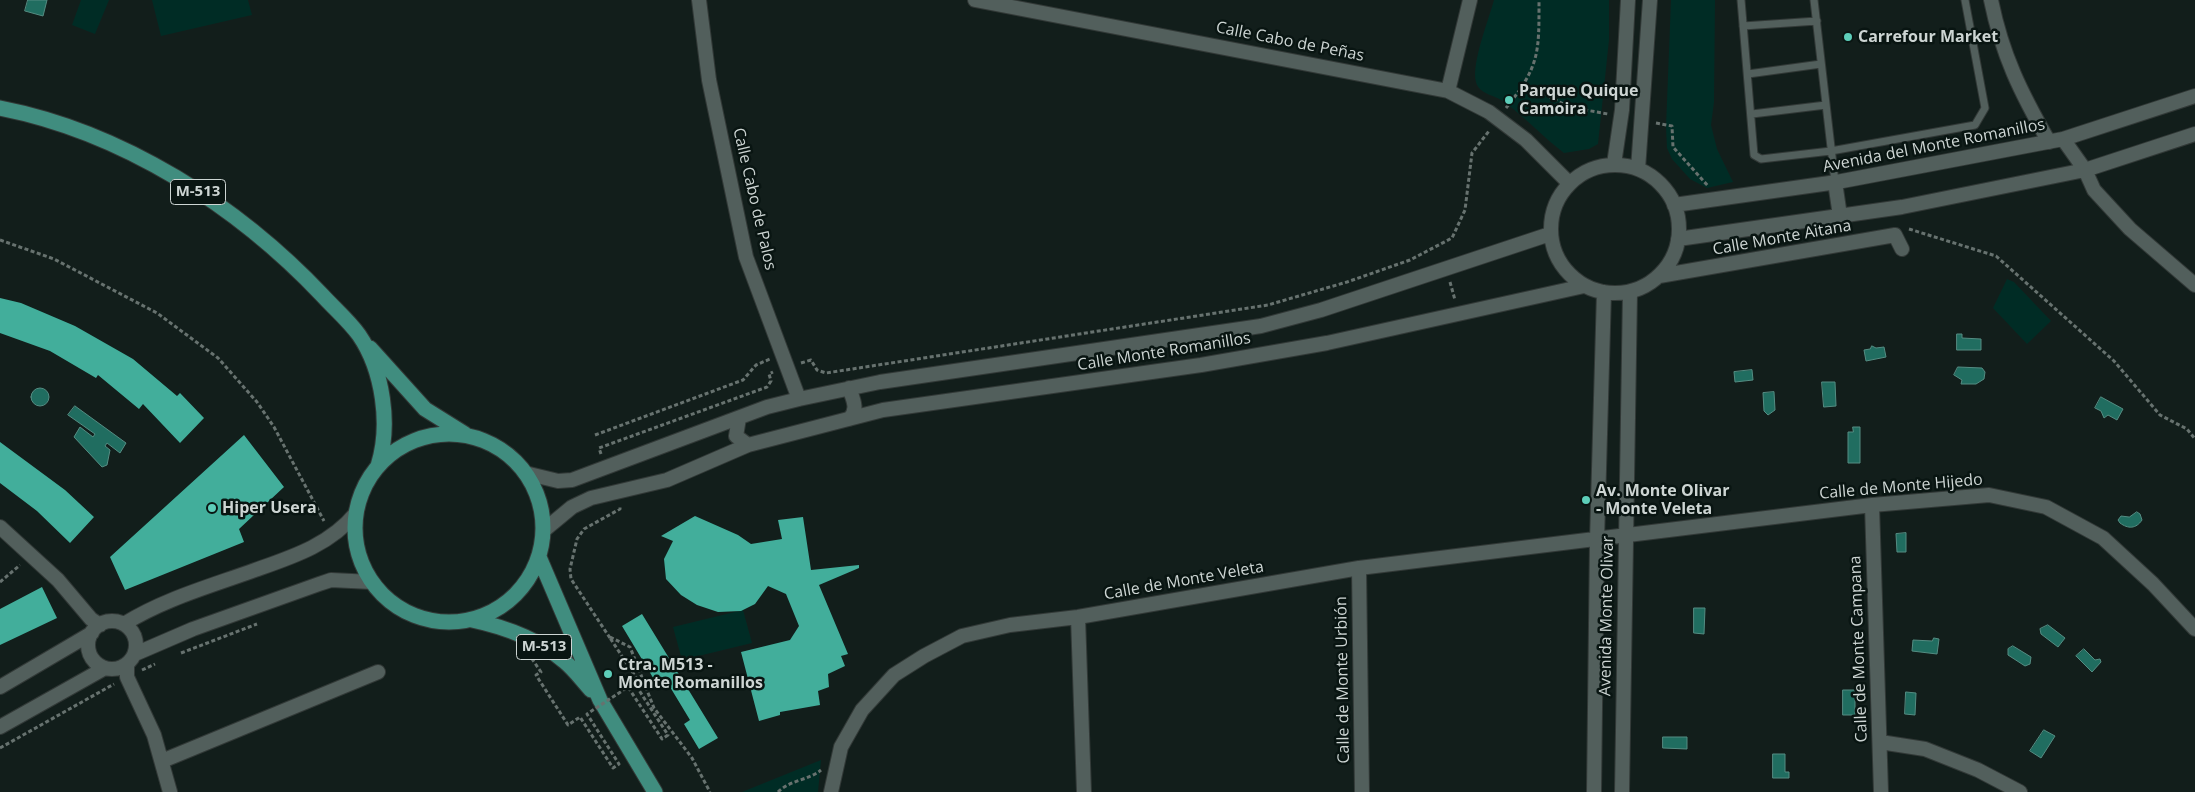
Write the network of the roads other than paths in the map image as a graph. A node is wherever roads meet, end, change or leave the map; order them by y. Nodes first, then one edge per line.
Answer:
1 (699, 0) edge
2 (975, 0) edge
3 (1470, 0) edge
4 (1628, 0) edge
5 (1650, 0) edge
6 (1741, 0) edge
7 (1814, 0) edge
8 (1965, 0) edge
9 (1991, 0) edge
10 (1817, 21) junction
11 (1743, 26) junction
12 (1821, 64) junction
13 (1748, 74) junction
14 (1448, 91) junction
15 (2195, 96) edge
16 (1826, 105) junction
17 (0, 108) edge
18 (1752, 114) junction
19 (2195, 134) edge
20 (2063, 140) junction
21 (2049, 142) junction
22 (1831, 151) junction
23 (1614, 164) junction
24 (1638, 169) junction
25 (2085, 170) junction
26 (1835, 182) junction
27 (1569, 183) junction
28 (1674, 205) junction
29 (1840, 216) junction
30 (1550, 234) junction
31 (1678, 239) junction
32 (1902, 249) dead end
33 (1659, 276) junction
34 (2195, 285) edge
35 (1584, 286) junction
36 (1604, 292) junction
37 (1630, 292) junction
38 (359, 335) junction
39 (849, 388) junction
40 (799, 399) junction
41 (739, 418) junction
42 (849, 419) junction
43 (468, 436) junction
44 (748, 445) junction
45 (378, 467) junction
46 (525, 473) junction
47 (1872, 505) junction
48 (356, 513) junction
49 (0, 527) edge
50 (543, 531) junction
51 (1626, 537) junction
52 (1597, 540) junction
53 (539, 557) junction
54 (1359, 568) junction
55 (372, 582) junction
56 (1078, 617) junction
57 (471, 620) junction
58 (124, 624) junction
59 (96, 629) junction
60 (2195, 629) edge
61 (129, 665) junction
62 (105, 668) junction
63 (378, 672) dead end
64 (0, 688) edge
65 (600, 700) junction
66 (0, 727) edge
67 (1880, 742) junction
68 (162, 761) junction
69 (170, 792) edge
70 (656, 792) edge
71 (832, 792) edge
72 (1084, 792) edge
73 (1362, 792) edge
74 (1594, 792) edge
75 (1622, 792) edge
76 (1881, 792) edge
77 (2020, 792) edge

1 - 40 street, Calle Cabo de Palos
2 - 14 street, Calle Cabo de Peñas
3 - 14 street
4 - 23 street
5 - 24 street
6 - 11 lane
7 - 10 lane
8 - 22 lane
9 - 21 street
10 - 11 lane
10 - 12 lane
11 - 13 lane
12 - 13 lane
12 - 16 lane
13 - 18 lane
14 - 27 street, Calle Cabo de Peñas
15 - 20 street, Avenida del Monte Romanillos
16 - 18 lane
16 - 22 lane
17 - 38 main road, M-513
18 - 22 lane
19 - 25 street
20 - 21 street, Avenida del Monte Romanillos
20 - 25 street
21 - 26 street, Avenida del Monte Romanillos
22 - 26 lane
23 - 24 street
23 - 27 street
24 - 28 street
25 - 29 street
25 - 34 street
26 - 28 street, Avenida del Monte Romanillos
26 - 29 street
27 - 30 street
28 - 31 street
29 - 31 street
30 - 35 street
30 - 39 street, Calle Monte Romanillos
31 - 33 street
32 - 33 street, Calle Monte Aitana
33 - 37 street
35 - 36 street
35 - 42 street, Calle Monte Romanillos
36 - 37 street
36 - 52 street, Avenida Monte Olivar
37 - 51 street, Avenida Monte Olivar
38 - 43 main road
38 - 45 main road, M-513
39 - 40 street, Calle Monte Romanillos
39 - 42 street
40 - 41 street, Calle Monte Romanillos
41 - 44 street
41 - 46 street, Calle Monte Romanillos
42 - 44 street, Calle Monte Romanillos
43 - 45 main road
43 - 46 main road
44 - 50 street, Calle Monte Romanillos
45 - 48 main road
46 - 50 main road
47 - 51 street, Calle de Monte Hijedo
47 - 60 street, Calle de Monte Hijedo
47 - 67 street, Calle de Monte Campana
48 - 55 main road
48 - 58 street
49 - 59 street
50 - 53 main road
51 - 52 street, Calle de Monte Veleta
51 - 75 street, Avenida Monte Olivar
52 - 54 street, Calle de Monte Veleta
52 - 74 street, Avenida Monte Olivar
53 - 57 main road
53 - 65 main road, M-513
54 - 56 street, Calle de Monte Veleta
54 - 73 street, Calle de Monte Urbión
55 - 57 main road
55 - 61 street
56 - 71 street, Calle de Monte Veleta
56 - 72 street
57 - 65 main road, M-513
58 - 59 street
58 - 61 street
59 - 62 street
59 - 64 street
61 - 62 street
61 - 68 street
62 - 66 street
63 - 68 street
65 - 70 main road, M-513
67 - 76 street, Calle de Monte Campana
67 - 77 street
68 - 69 street

